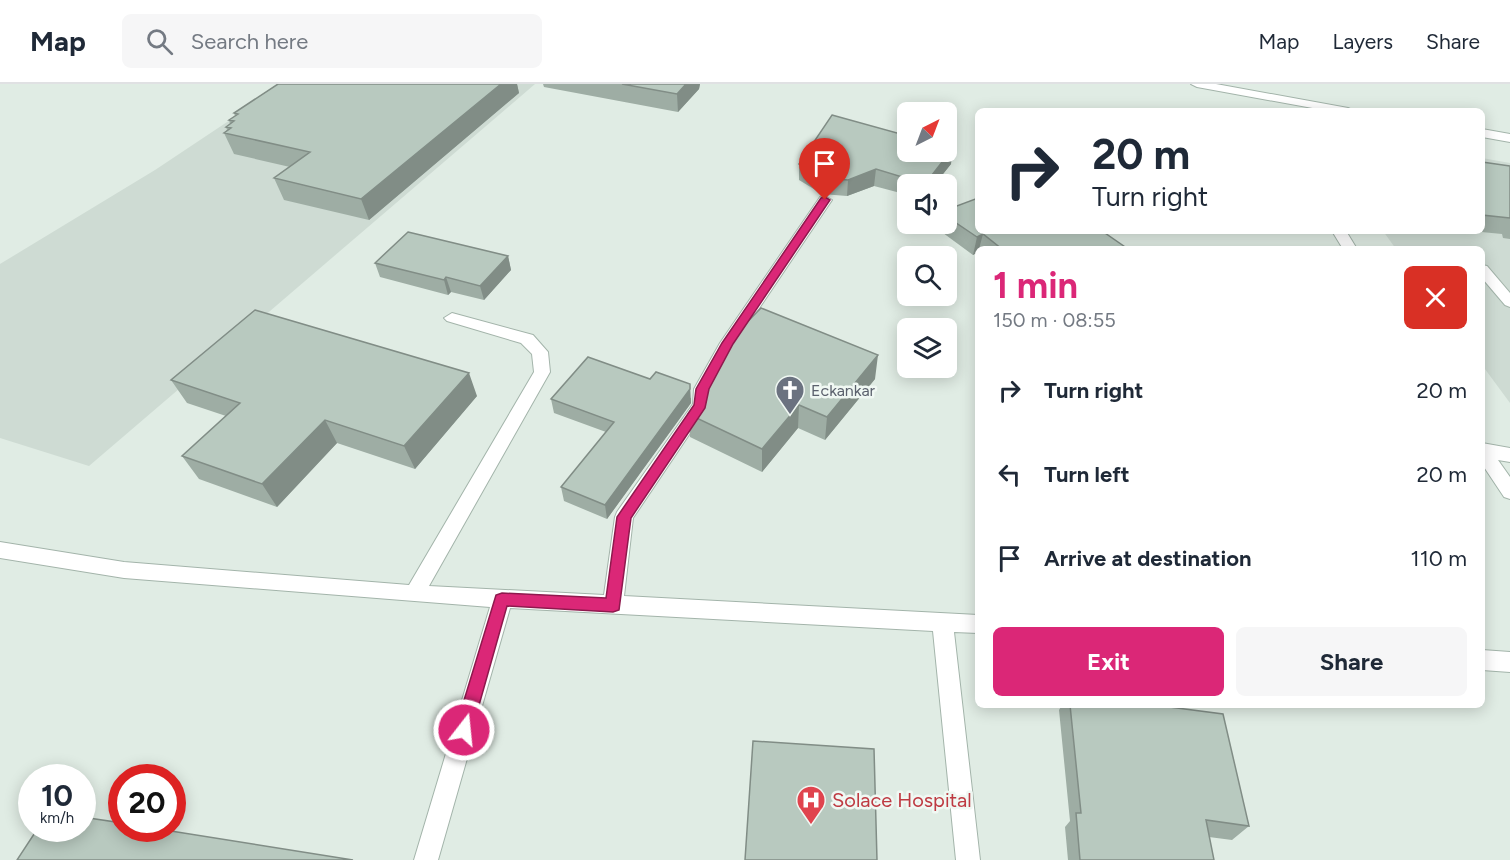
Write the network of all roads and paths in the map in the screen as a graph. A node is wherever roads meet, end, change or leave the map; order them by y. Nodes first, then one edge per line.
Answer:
1 (1197, 84) edge
2 (1249, 95) junction
3 (1258, 108) edge
4 (1329, 108) edge
5 (1485, 134) edge
6 (1510, 138) edge
7 (825, 200) edge
8 (1485, 273) edge
9 (1510, 302) edge
10 (452, 318) dead end
11 (1485, 451) edge
12 (1485, 454) edge
13 (1510, 455) edge
14 (1510, 492) edge
15 (0, 550) edge
16 (414, 594) junction
17 (502, 599) junction
18 (613, 605) junction
19 (943, 622) junction
20 (975, 624) edge
21 (1485, 660) edge
22 (1510, 662) edge
23 (426, 860) edge
24 (968, 860) edge

1 - 2 street
2 - 3 street
2 - 4 street
5 - 6 street
7 - 18 street
8 - 9 street
10 - 16 street
11 - 13 street
12 - 14 street
15 - 16 street
16 - 17 street
17 - 18 street
17 - 23 street
18 - 19 street
19 - 20 street
19 - 24 street
21 - 22 street

